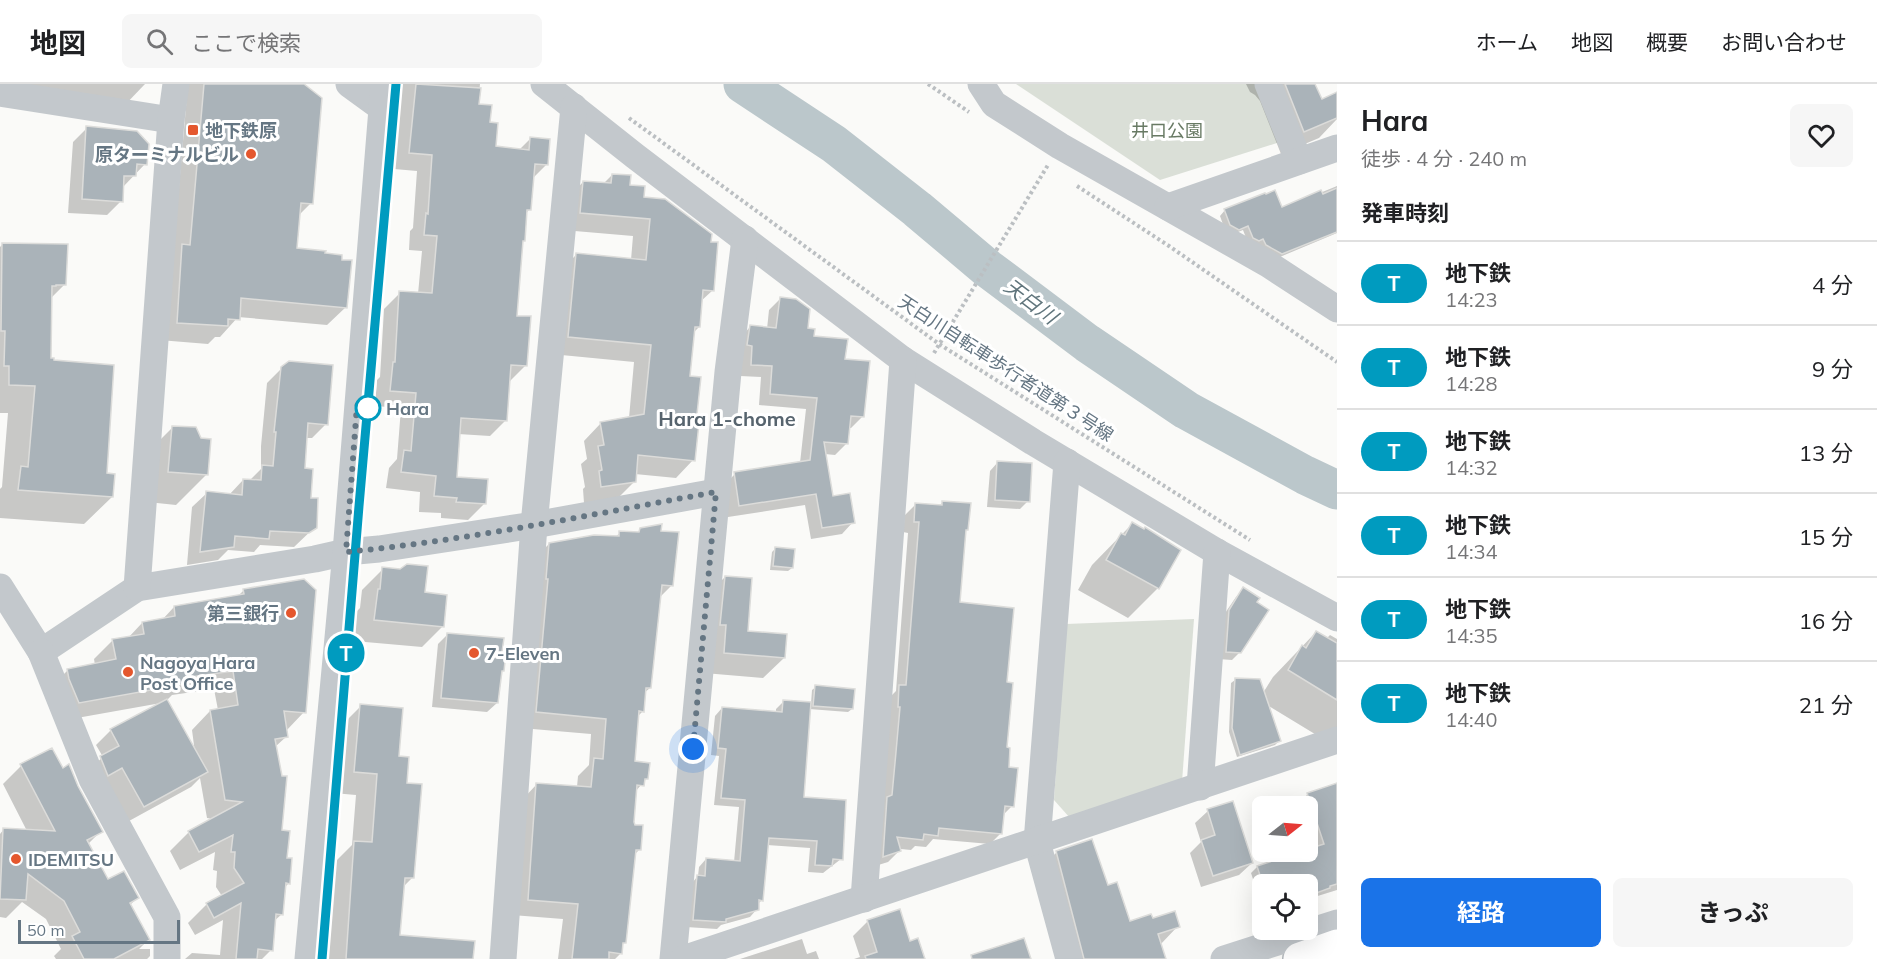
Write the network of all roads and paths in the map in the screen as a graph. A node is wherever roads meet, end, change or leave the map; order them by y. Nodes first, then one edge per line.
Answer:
1 (176, 84) edge
2 (349, 84) edge
3 (544, 84) edge
4 (981, 84) edge
5 (1268, 84) edge
6 (0, 93) edge
7 (383, 96) edge
8 (573, 106) junction
9 (629, 118) dead end
10 (171, 120) junction
11 (1337, 148) edge
12 (1299, 161) junction
13 (1056, 172) dead end
14 (1076, 185) dead end
15 (1168, 207) junction
16 (745, 239) junction
17 (1337, 309) edge
18 (939, 344) junction
19 (903, 360) junction
20 (1337, 362) edge
21 (1067, 462) junction
22 (716, 492) junction
23 (534, 525) junction
24 (1257, 544) dead end
25 (346, 552) junction
26 (1217, 552) junction
27 (0, 587) edge
28 (136, 588) junction
29 (1337, 618) edge
30 (41, 652) junction
31 (1337, 741) edge
32 (1200, 787) junction
33 (1036, 842) junction
34 (864, 899) junction
35 (1337, 923) edge
36 (1337, 946) edge
37 (167, 959) edge
38 (308, 959) edge
39 (503, 959) edge
40 (673, 959) edge
41 (683, 959) edge
42 (1069, 959) edge
43 (1224, 959) edge
44 (1300, 959) edge

1 - 10 street
2 - 7 street
3 - 8 street
4 - 15 street
5 - 12 street
6 - 10 street
7 - 25 street
8 - 16 street
8 - 23 street
9 - 18 path, 天白川自転車歩行者道第３号線
10 - 28 street
11 - 12 street
12 - 15 street
13 - 18 path
14 - 20 path
15 - 17 street
16 - 19 street
16 - 22 street
18 - 24 path, 天白川自転車歩行者道第３号線
19 - 21 street
19 - 34 street
21 - 26 street
21 - 33 street
22 - 23 street
22 - 40 street
23 - 25 street
23 - 39 street
25 - 28 street
25 - 38 street
26 - 29 street
26 - 32 street
27 - 30 street
28 - 30 street
30 - 37 street
31 - 32 street
32 - 33 street
33 - 34 street
33 - 42 street
34 - 41 street
35 - 43 street
36 - 44 highway

